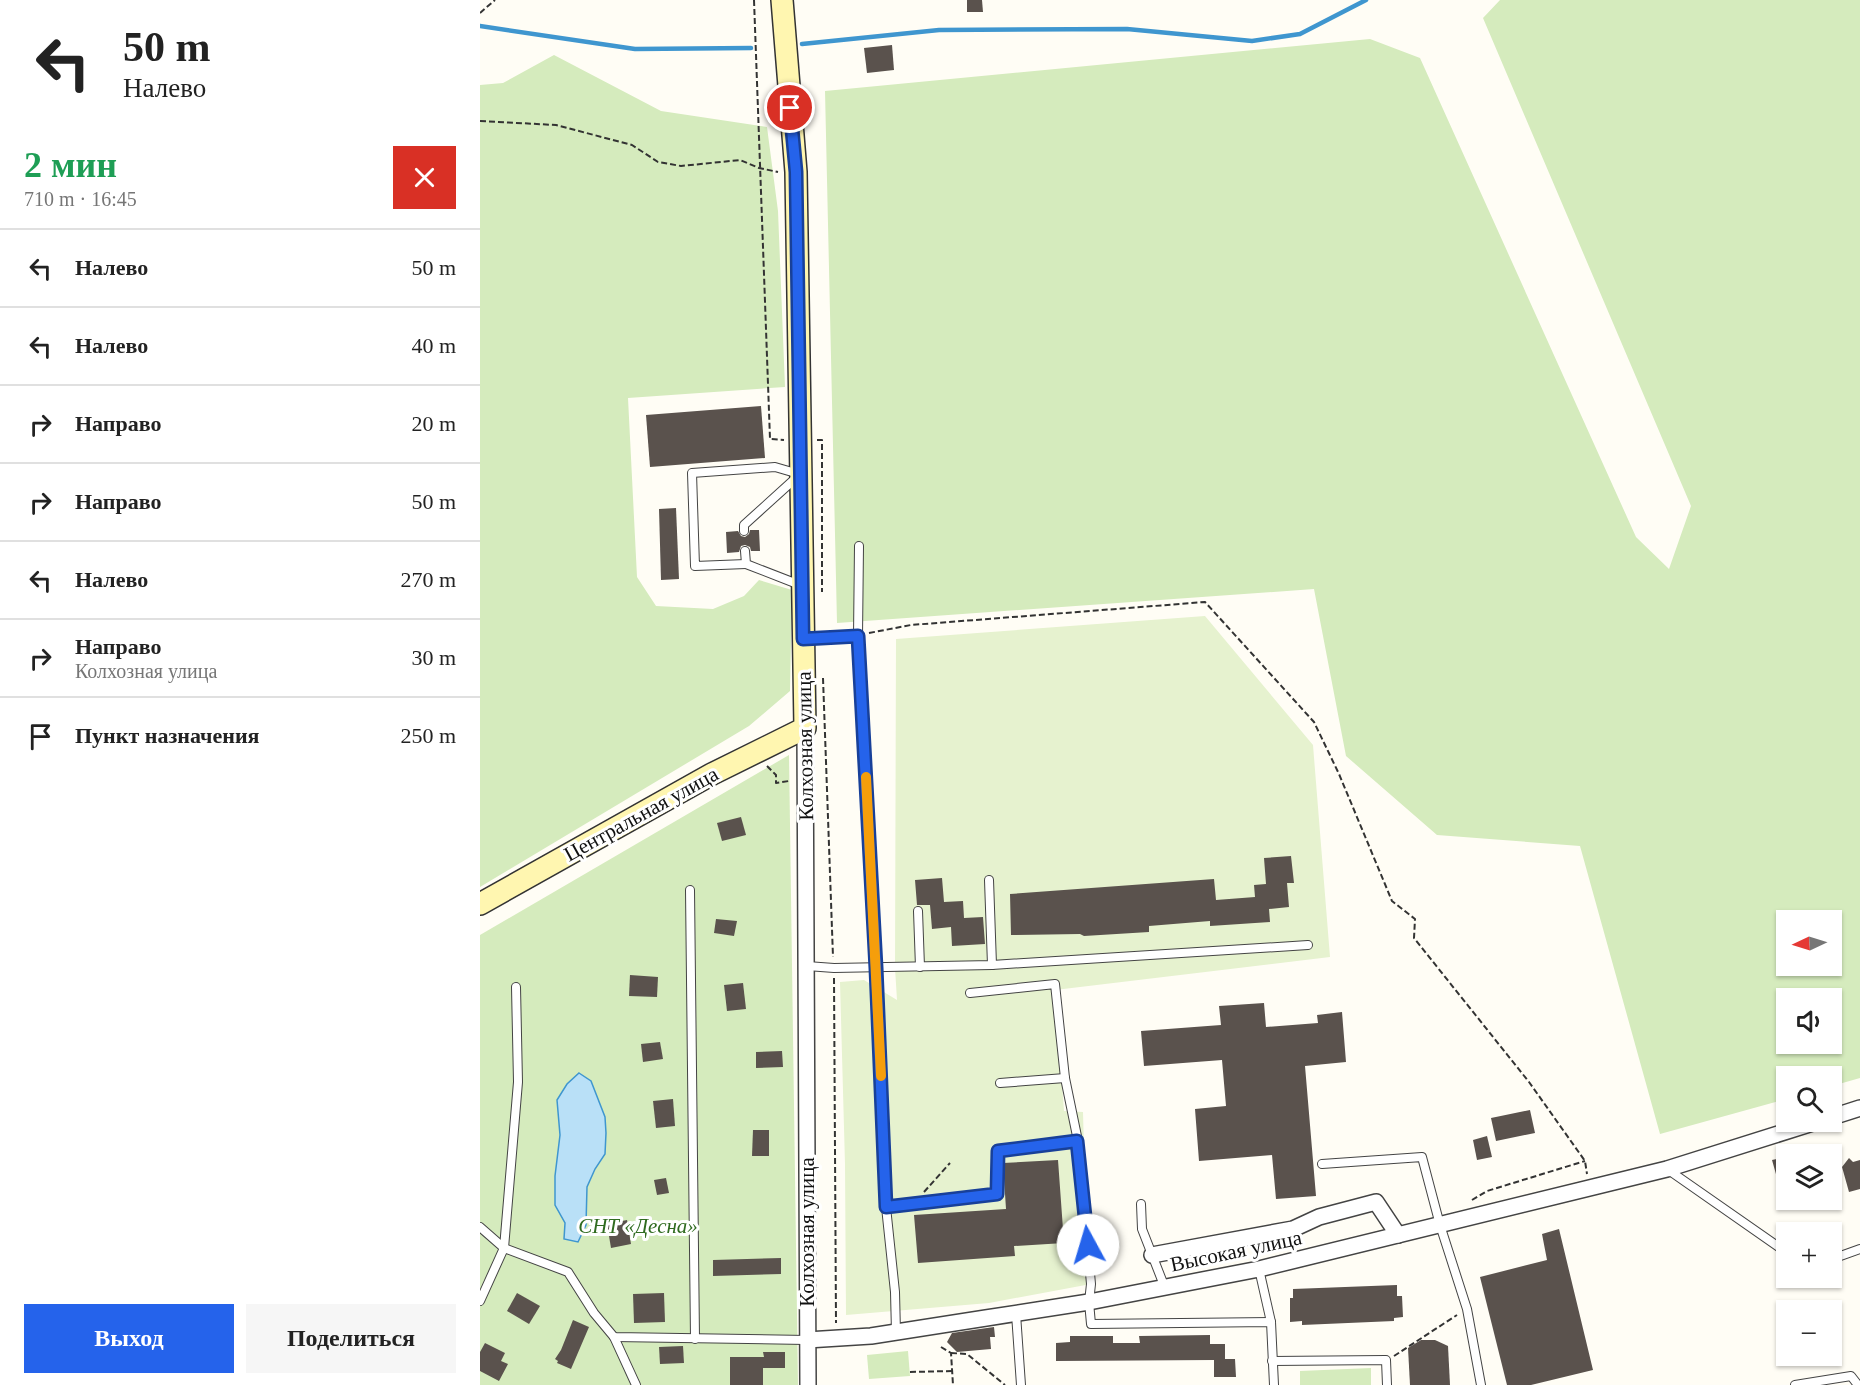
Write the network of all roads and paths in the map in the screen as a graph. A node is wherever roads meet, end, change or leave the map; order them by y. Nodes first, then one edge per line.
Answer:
1 (495, 0) edge
2 (782, 0) edge
3 (480, 13) edge
4 (480, 121) edge
5 (796, 172) junction
6 (801, 474) junction
7 (744, 531) dead end
8 (859, 546) dead end
9 (745, 552) dead end
10 (746, 564) junction
11 (803, 585) junction
12 (858, 636) junction
13 (803, 639) junction
14 (805, 728) junction
15 (989, 880) dead end
16 (690, 890) dead end
17 (480, 904) edge
18 (918, 911) dead end
19 (1308, 945) dead end
20 (992, 965) junction
21 (807, 966) junction
22 (920, 967) junction
23 (876, 968) junction
24 (516, 987) dead end
25 (970, 993) dead end
26 (1065, 1078) junction
27 (1000, 1083) dead end
28 (1860, 1108) edge
29 (1842, 1114) edge
30 (1784, 1132) edge
31 (1077, 1141) junction
32 (1585, 1161) junction
33 (950, 1163) dead end
34 (1322, 1164) dead end
35 (1667, 1169) junction
36 (1588, 1189) junction
37 (914, 1204) junction
38 (1141, 1204) dead end
39 (886, 1207) junction
40 (1461, 1220) junction
41 (1440, 1225) junction
42 (480, 1227) edge
43 (1398, 1235) junction
44 (1776, 1245) edge
45 (504, 1248) junction
46 (1860, 1249) edge
47 (1152, 1255) junction
48 (1842, 1255) edge
49 (1259, 1269) junction
50 (1165, 1288) junction
51 (480, 1301) edge
52 (1089, 1302) junction
53 (1467, 1309) junction
54 (1016, 1314) junction
55 (1271, 1322) junction
56 (896, 1333) junction
57 (614, 1337) junction
58 (695, 1339) junction
59 (807, 1340) junction
60 (941, 1347) dead end
61 (951, 1353) junction
62 (1386, 1360) junction
63 (1272, 1361) junction
64 (953, 1371) junction
65 (910, 1372) dead end
66 (636, 1385) edge
67 (808, 1385) edge
68 (953, 1385) edge
69 (1005, 1385) edge
70 (1021, 1385) edge
71 (1274, 1385) edge
72 (1387, 1385) edge
73 (1481, 1385) edge
74 (1795, 1385) edge
75 (1858, 1385) edge

1 - 3 path
2 - 5 street, Колхозная улица
4 - 5 path
5 - 6 street, Колхозная улица
6 - 7 lane
6 - 10 lane
6 - 11 street, Колхозная улица
8 - 12 lane
9 - 10 lane
10 - 11 lane
11 - 13 street, Колхозная улица
12 - 13 lane
12 - 23 lane
12 - 32 path
13 - 14 street, Колхозная улица
14 - 17 street, Центральная улица
14 - 21 street, Колхозная улица
15 - 20 lane
16 - 58 lane
18 - 22 lane
19 - 20 lane
20 - 22 lane
21 - 23 lane
21 - 59 street, Колхозная улица
22 - 23 lane
23 - 39 lane
24 - 45 lane
25 - 26 lane
26 - 27 lane
26 - 31 lane
28 - 29 street
30 - 35 street, Высокая улица
31 - 37 lane
31 - 52 lane
32 - 36 path
32 - 40 path
33 - 37 path
34 - 41 lane
35 - 36 street, Высокая улица
35 - 44 lane
36 - 40 street, Высокая улица
37 - 39 lane
38 - 47 lane
39 - 56 lane
40 - 41 street, Высокая улица
41 - 43 street, Высокая улица
41 - 53 lane
42 - 45 lane
43 - 47 street
43 - 49 street, Высокая улица
45 - 51 lane
45 - 57 lane
46 - 48 lane
47 - 50 lane
49 - 50 street, Высокая улица
49 - 55 lane
50 - 52 street, Высокая улица
52 - 54 street, Высокая улица
52 - 55 lane
53 - 62 path
53 - 73 lane
54 - 56 street, Высокая улица
54 - 70 lane
55 - 63 lane
56 - 59 street, Высокая улица
57 - 58 lane
57 - 66 lane
58 - 59 lane
59 - 67 street, Колхозная улица
60 - 61 path
61 - 64 path
61 - 69 path
62 - 63 lane
62 - 72 lane
63 - 71 lane
64 - 65 path
64 - 68 path
74 - 75 lane

